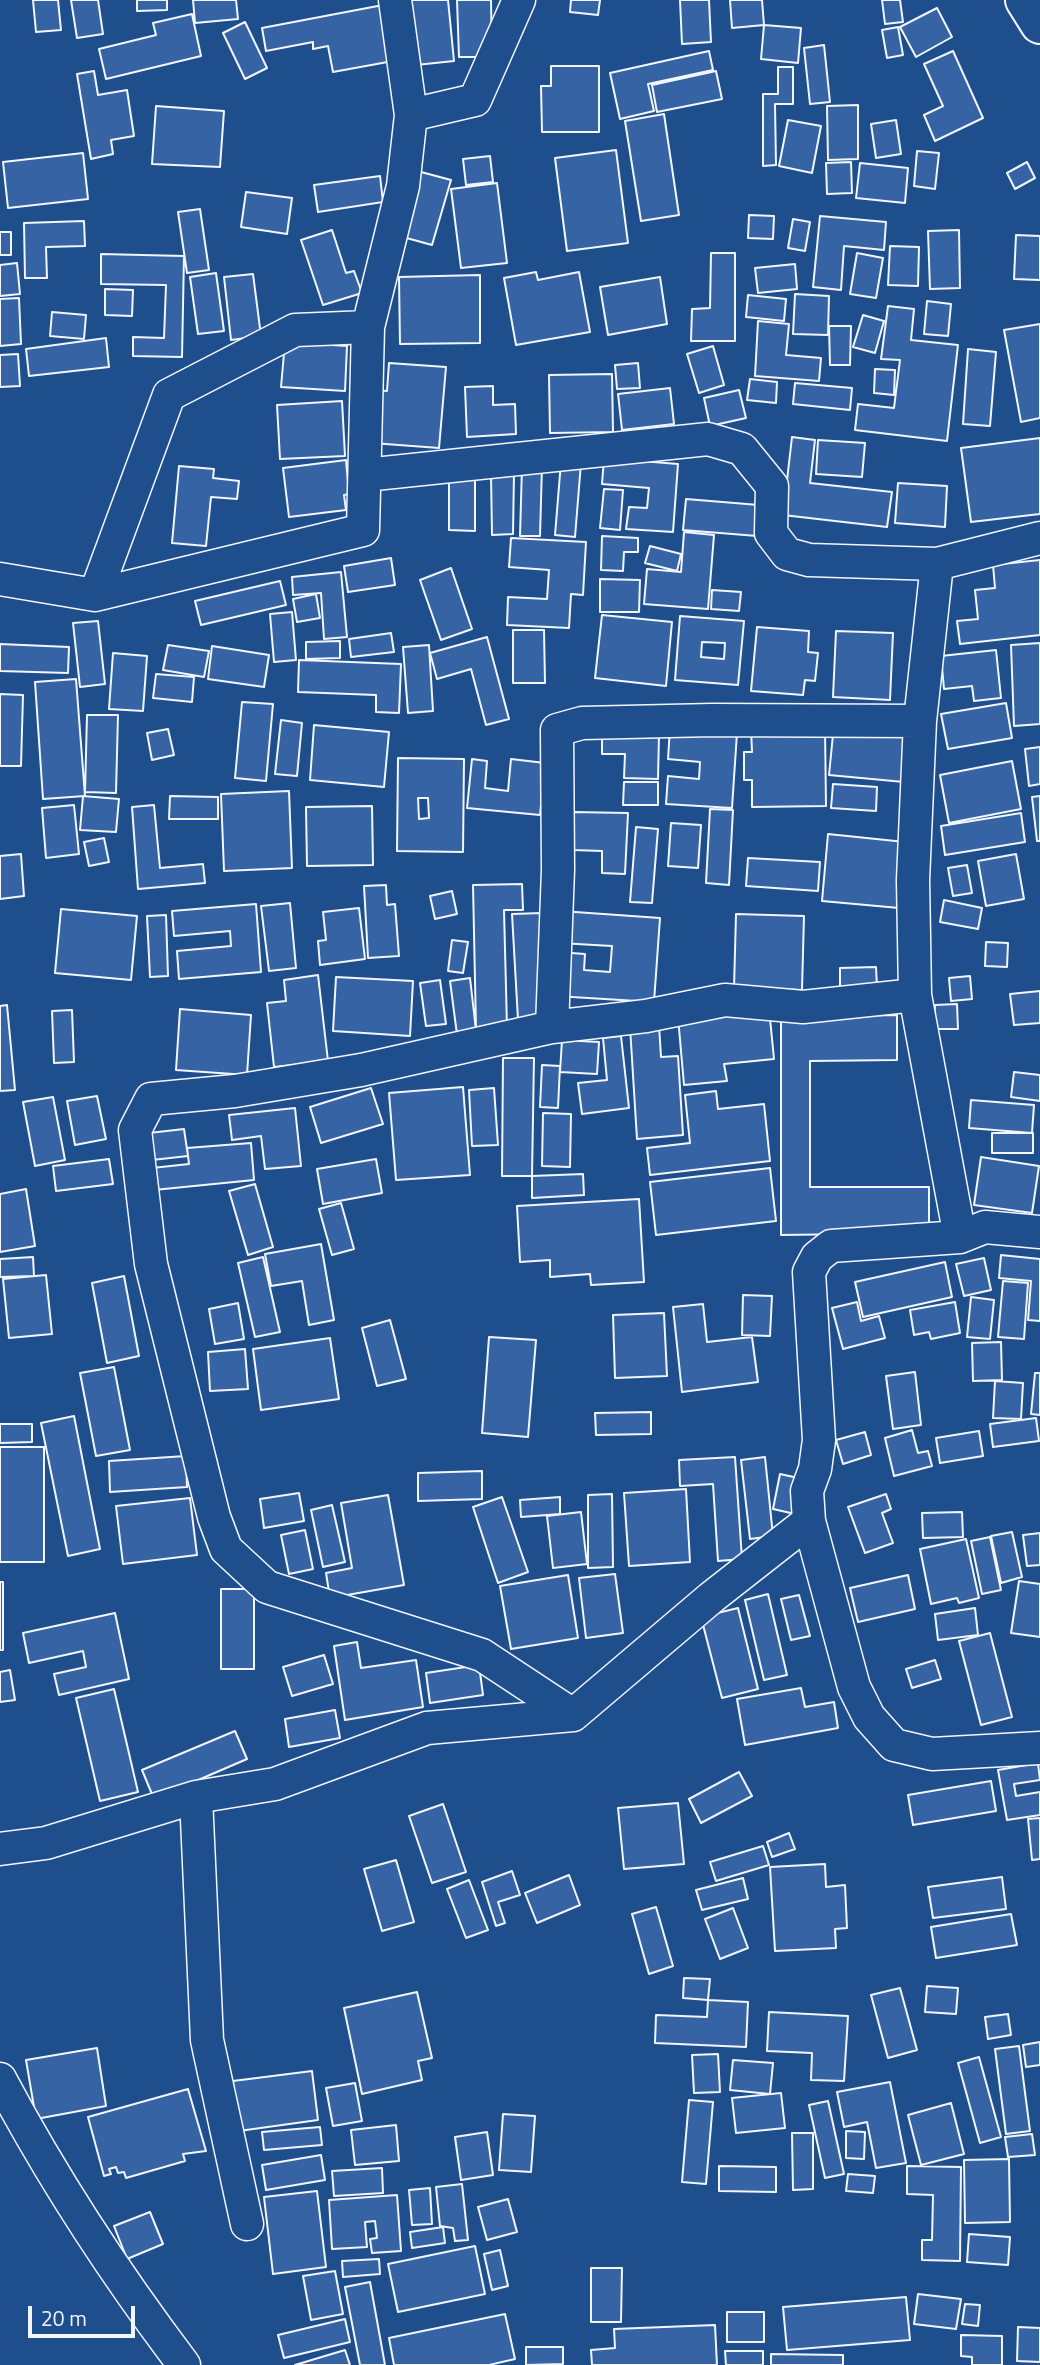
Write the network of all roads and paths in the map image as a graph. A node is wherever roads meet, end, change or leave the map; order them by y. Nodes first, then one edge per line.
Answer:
1 (395, 0) edge
2 (519, 0) edge
3 (1025, 0) edge
4 (1040, 24) edge
5 (411, 115) junction
6 (368, 327) junction
7 (365, 475) junction
8 (1040, 538) edge
9 (937, 564) junction
10 (0, 579) edge
11 (95, 595) junction
12 (920, 721) junction
13 (915, 995) junction
14 (552, 1027) junction
15 (1040, 1232) edge
16 (960, 1237) junction
17 (809, 1521) junction
18 (573, 1715) junction
19 (1040, 1748) edge
20 (196, 1797) junction
21 (0, 1849) edge
22 (0, 2080) edge
23 (247, 2224) dead end
24 (184, 2365) edge

1 - 5 street
2 - 5 street
3 - 4 main road
5 - 6 street
6 - 7 street
6 - 11 street
7 - 9 street
7 - 11 street
8 - 9 street
9 - 12 street
10 - 11 street
12 - 13 street
12 - 14 street
13 - 14 street
13 - 16 street
14 - 18 street
15 - 16 street
16 - 17 street
17 - 18 street
17 - 19 street
18 - 20 street
20 - 21 street
20 - 23 street
22 - 24 street

